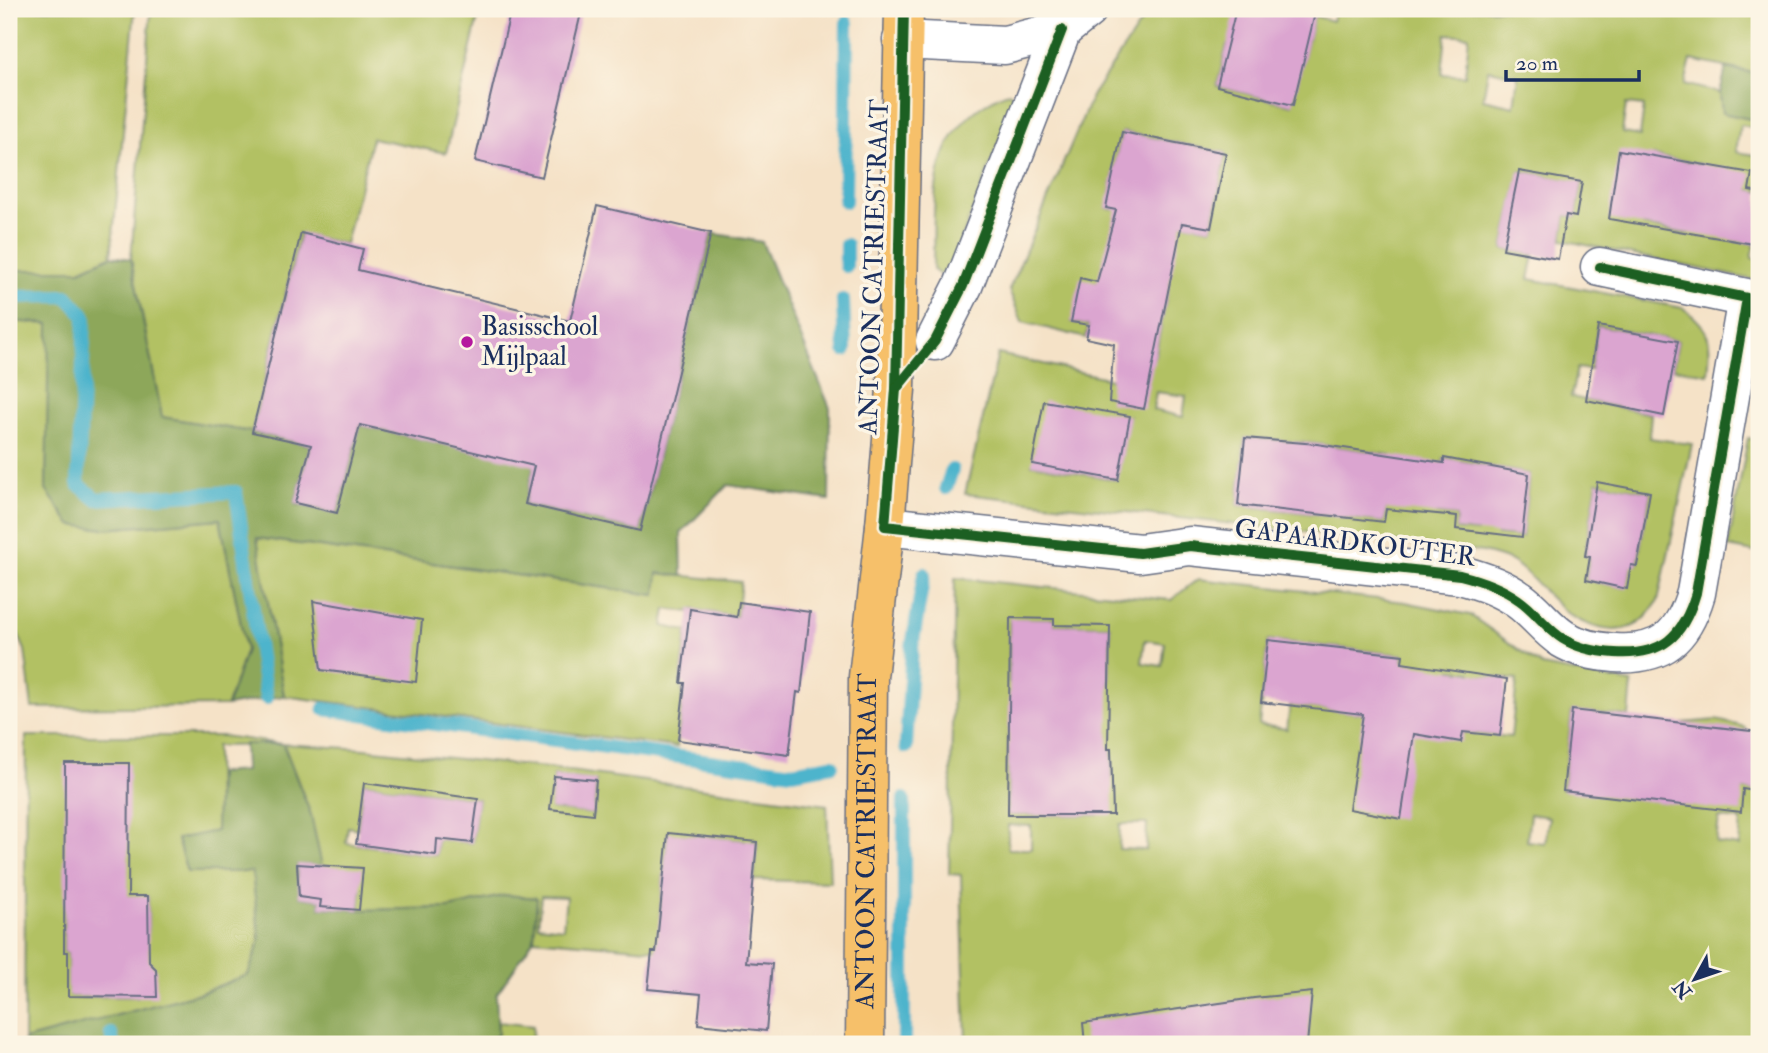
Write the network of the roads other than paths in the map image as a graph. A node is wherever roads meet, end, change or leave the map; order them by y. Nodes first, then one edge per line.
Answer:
1 (1075, 20) edge
2 (903, 24) edge
3 (1600, 267) dead end
4 (935, 341) dead end
5 (885, 526) junction
6 (865, 1044) edge

1 - 2 street
1 - 4 street
2 - 5 main road, ANTOON CATRIESTRAAT
3 - 5 street, GAPAARDKOUTER
5 - 6 main road, ANTOON CATRIESTRAAT

